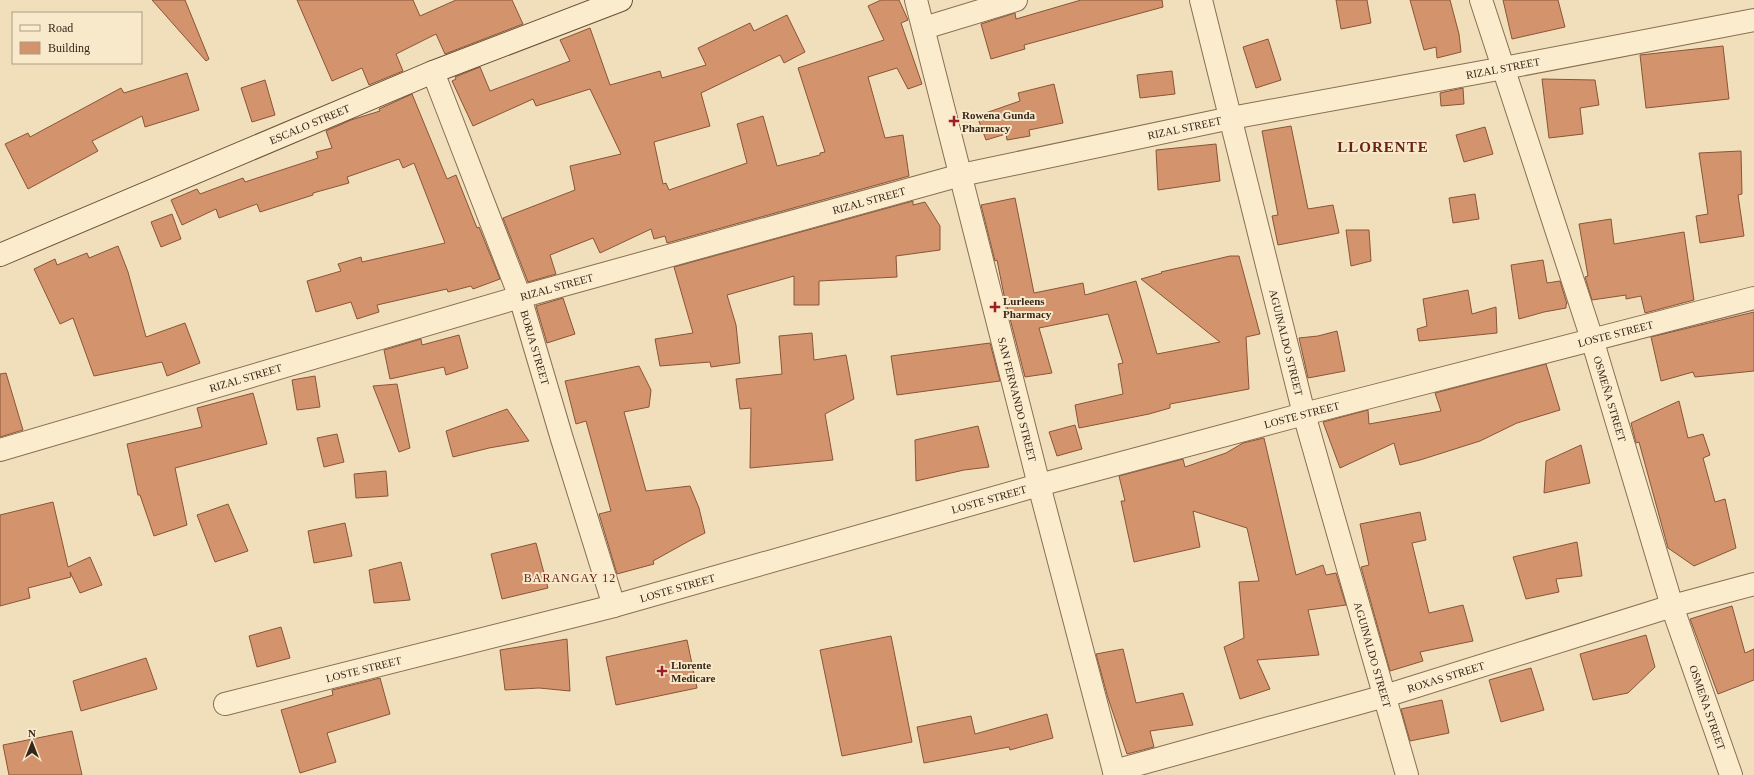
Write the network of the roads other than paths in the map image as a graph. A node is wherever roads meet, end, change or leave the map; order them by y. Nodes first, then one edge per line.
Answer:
1 (621, 0) edge
2 (916, 0) edge
3 (1016, 0) edge
4 (1201, 0) edge
5 (1481, 0) edge
6 (1754, 20) edge
7 (924, 28) junction
8 (1504, 68) junction
9 (432, 72) junction
10 (1231, 118) junction
11 (961, 175) junction
12 (0, 255) edge
13 (520, 297) junction
14 (1754, 298) edge
15 (1592, 339) junction
16 (1304, 414) junction
17 (0, 450) edge
18 (1039, 485) junction
19 (1754, 584) edge
20 (614, 606) junction
21 (1672, 606) junction
22 (1385, 696) junction
23 (225, 704) dead end
24 (1115, 773) edge
25 (1407, 775) edge
26 (1731, 775) edge

1 - 9 street, ESCALO STREET
2 - 7 street, SAN FERNANDO STREET
3 - 7 street
4 - 10 street, AGUINALDO STREET
5 - 8 street, OSMEÑA STREET
6 - 8 street, RIZAL STREET
7 - 11 street, SAN FERNANDO STREET
8 - 10 street, RIZAL STREET
8 - 15 street, OSMEÑA STREET
9 - 12 street, ESCALO STREET
9 - 13 street, BORJA STREET
10 - 11 street, RIZAL STREET
10 - 16 street, AGUINALDO STREET
11 - 13 street, RIZAL STREET
11 - 18 street, SAN FERNANDO STREET
13 - 17 street, RIZAL STREET
13 - 20 street, BORJA STREET
14 - 15 street, LOSTE STREET
15 - 16 street, LOSTE STREET
15 - 21 street, OSMEÑA STREET
16 - 18 street, LOSTE STREET
16 - 22 street, AGUINALDO STREET
18 - 20 street, LOSTE STREET
18 - 24 street, SAN FERNANDO STREET
19 - 21 street, ROXAS STREET
20 - 23 street, LOSTE STREET
21 - 22 street, ROXAS STREET
21 - 26 street, OSMEÑA STREET
22 - 24 street, ROXAS STREET
22 - 25 street, AGUINALDO STREET

